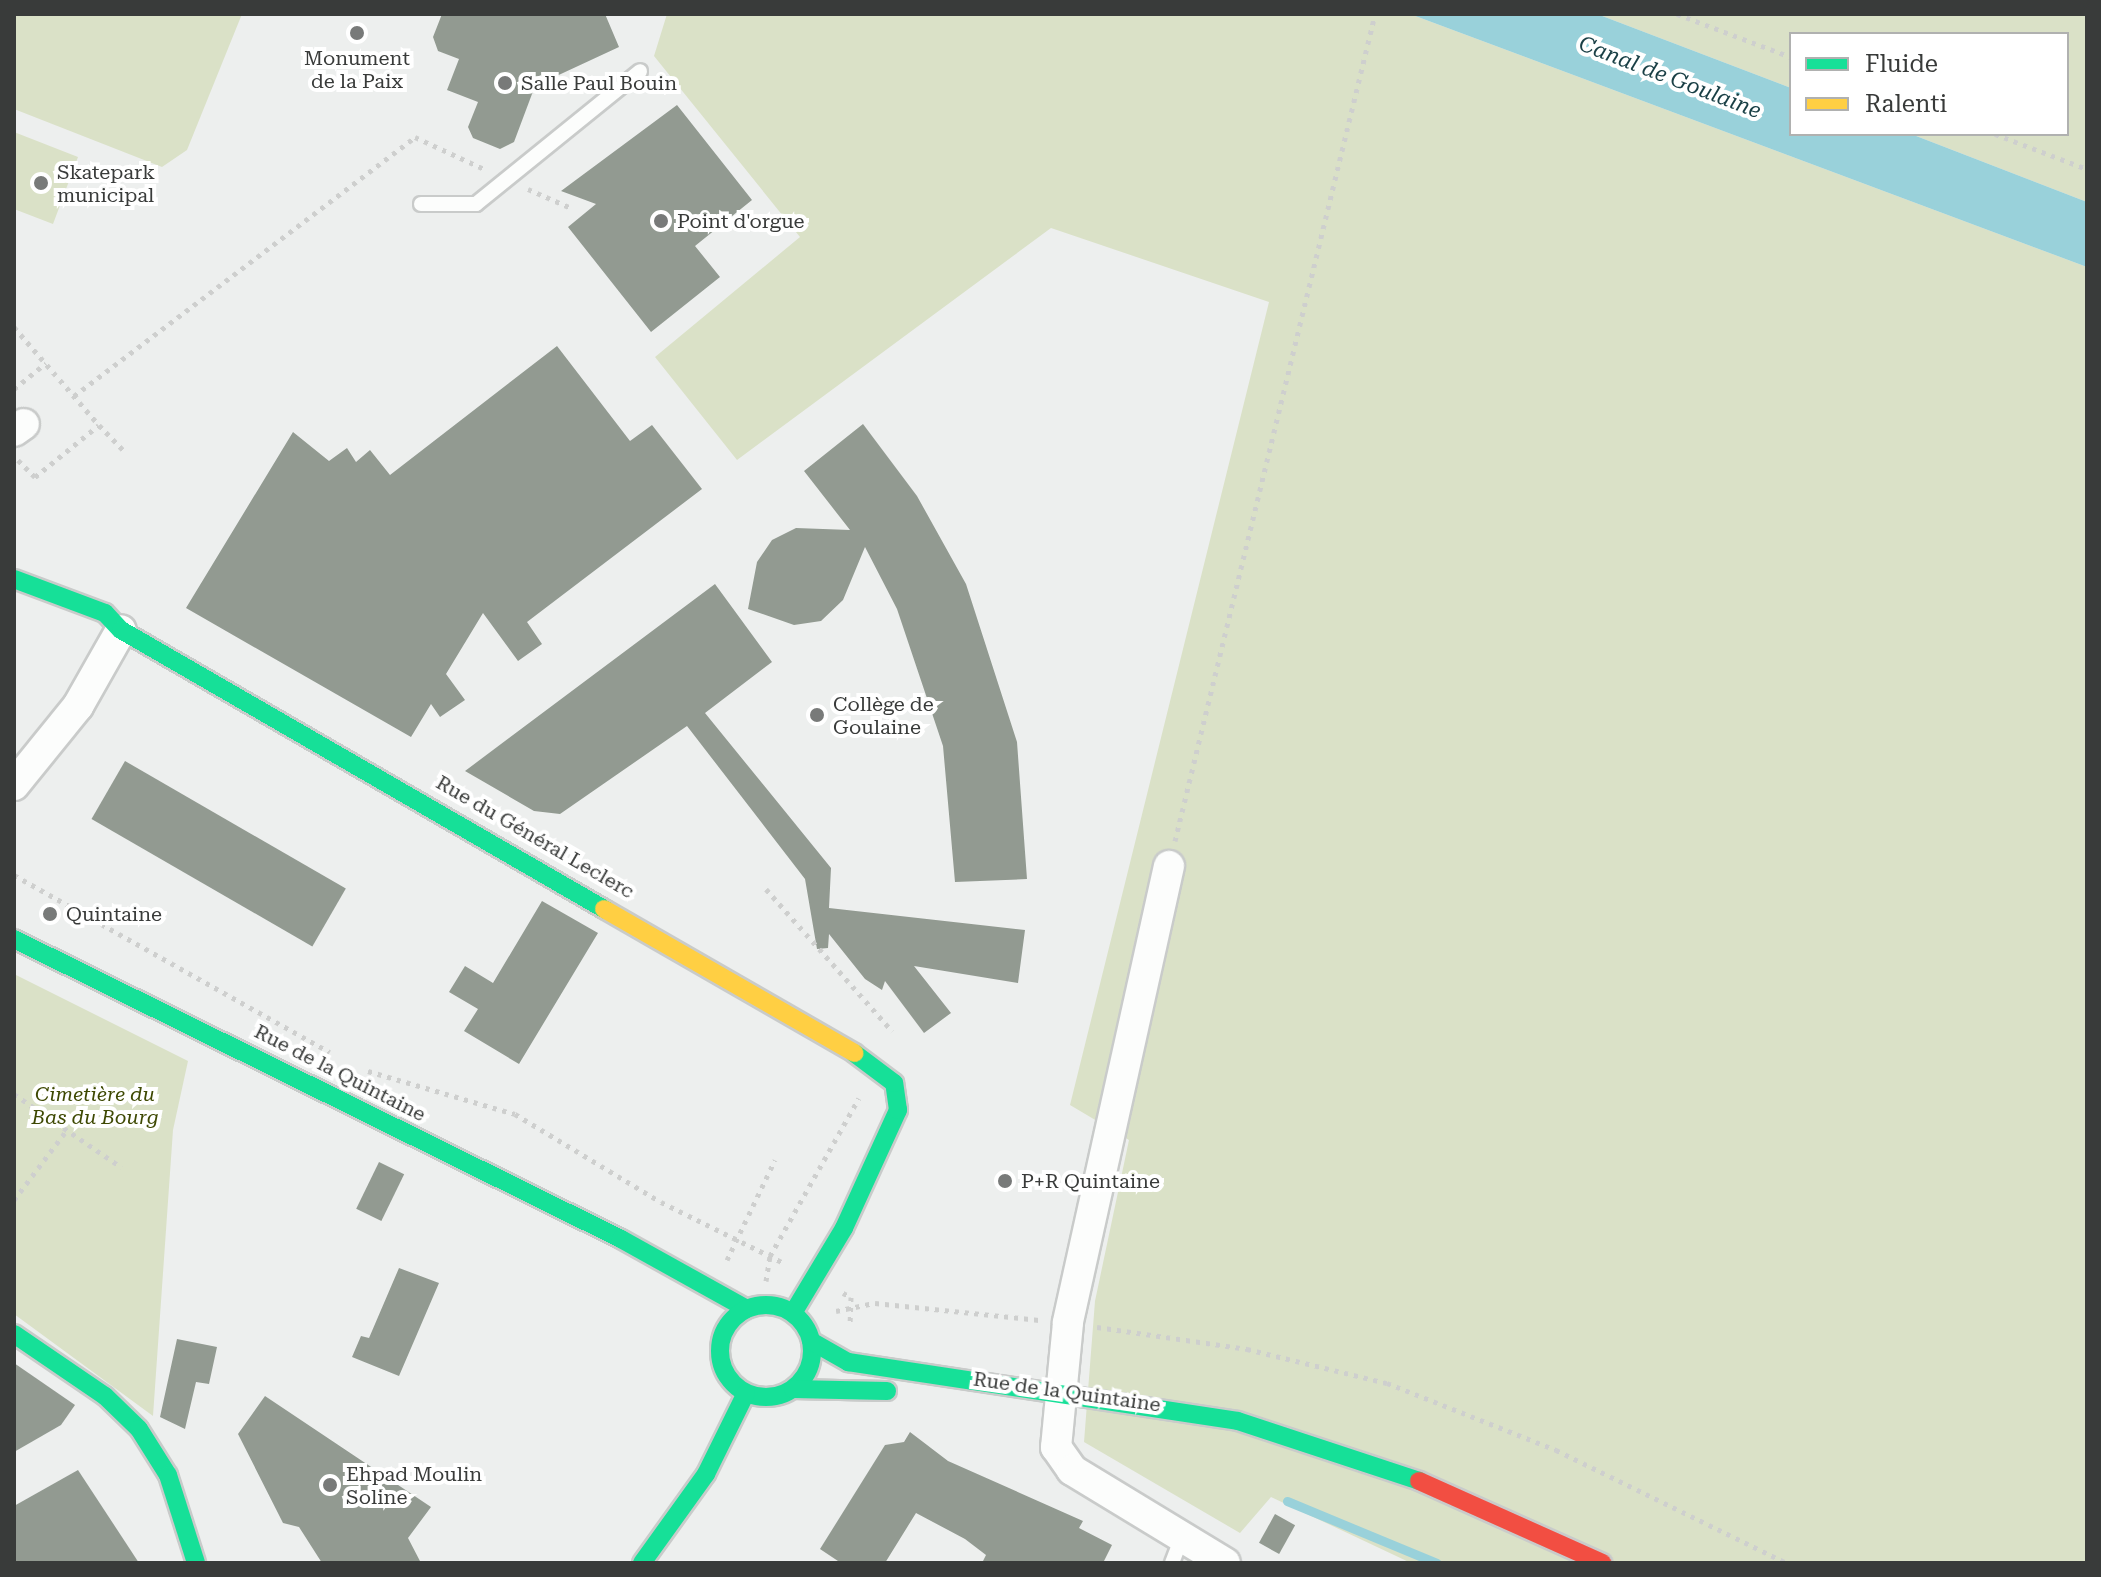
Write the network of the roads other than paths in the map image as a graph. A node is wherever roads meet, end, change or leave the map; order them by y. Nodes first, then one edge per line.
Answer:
1 (640, 71) dead end
2 (421, 204) dead end
3 (14, 579) edge
4 (121, 630) junction
5 (14, 785) edge
6 (1169, 866) road end
7 (14, 916) edge
8 (14, 939) edge
9 (85, 970) junction
10 (574, 1215) junction
11 (676, 1295) dead end
12 (754, 1307) junction
13 (793, 1313) junction
14 (702, 1322) dead end
15 (14, 1334) edge
16 (811, 1341) junction
17 (720, 1348) junction
18 (793, 1389) junction
19 (746, 1393) junction
20 (1062, 1404) junction
21 (1177, 1550) edge
22 (196, 1563) edge
23 (642, 1563) edge
24 (1225, 1563) edge
25 (1602, 1563) edge

1 - 2 lane
3 - 4 street, Rue du Général Leclerc
4 - 5 street
4 - 13 street, Rue du Général Leclerc
6 - 20 street
7 - 9 street, Rue de la Quintaine
8 - 9 street, Rue de la Quintaine
9 - 10 street, Rue de la Quintaine
10 - 11 street, Rue de la Quintaine
10 - 12 street, Rue de la Quintaine
12 - 13 street
12 - 17 street
13 - 16 street
14 - 17 street
15 - 22 street
16 - 18 street
16 - 20 street, Rue de la Quintaine
17 - 19 street
18 - 19 street
18 - 20 street, Rue de la Quintaine
19 - 23 street
20 - 21 street
20 - 25 street, Rue de la Quintaine
21 - 24 street

